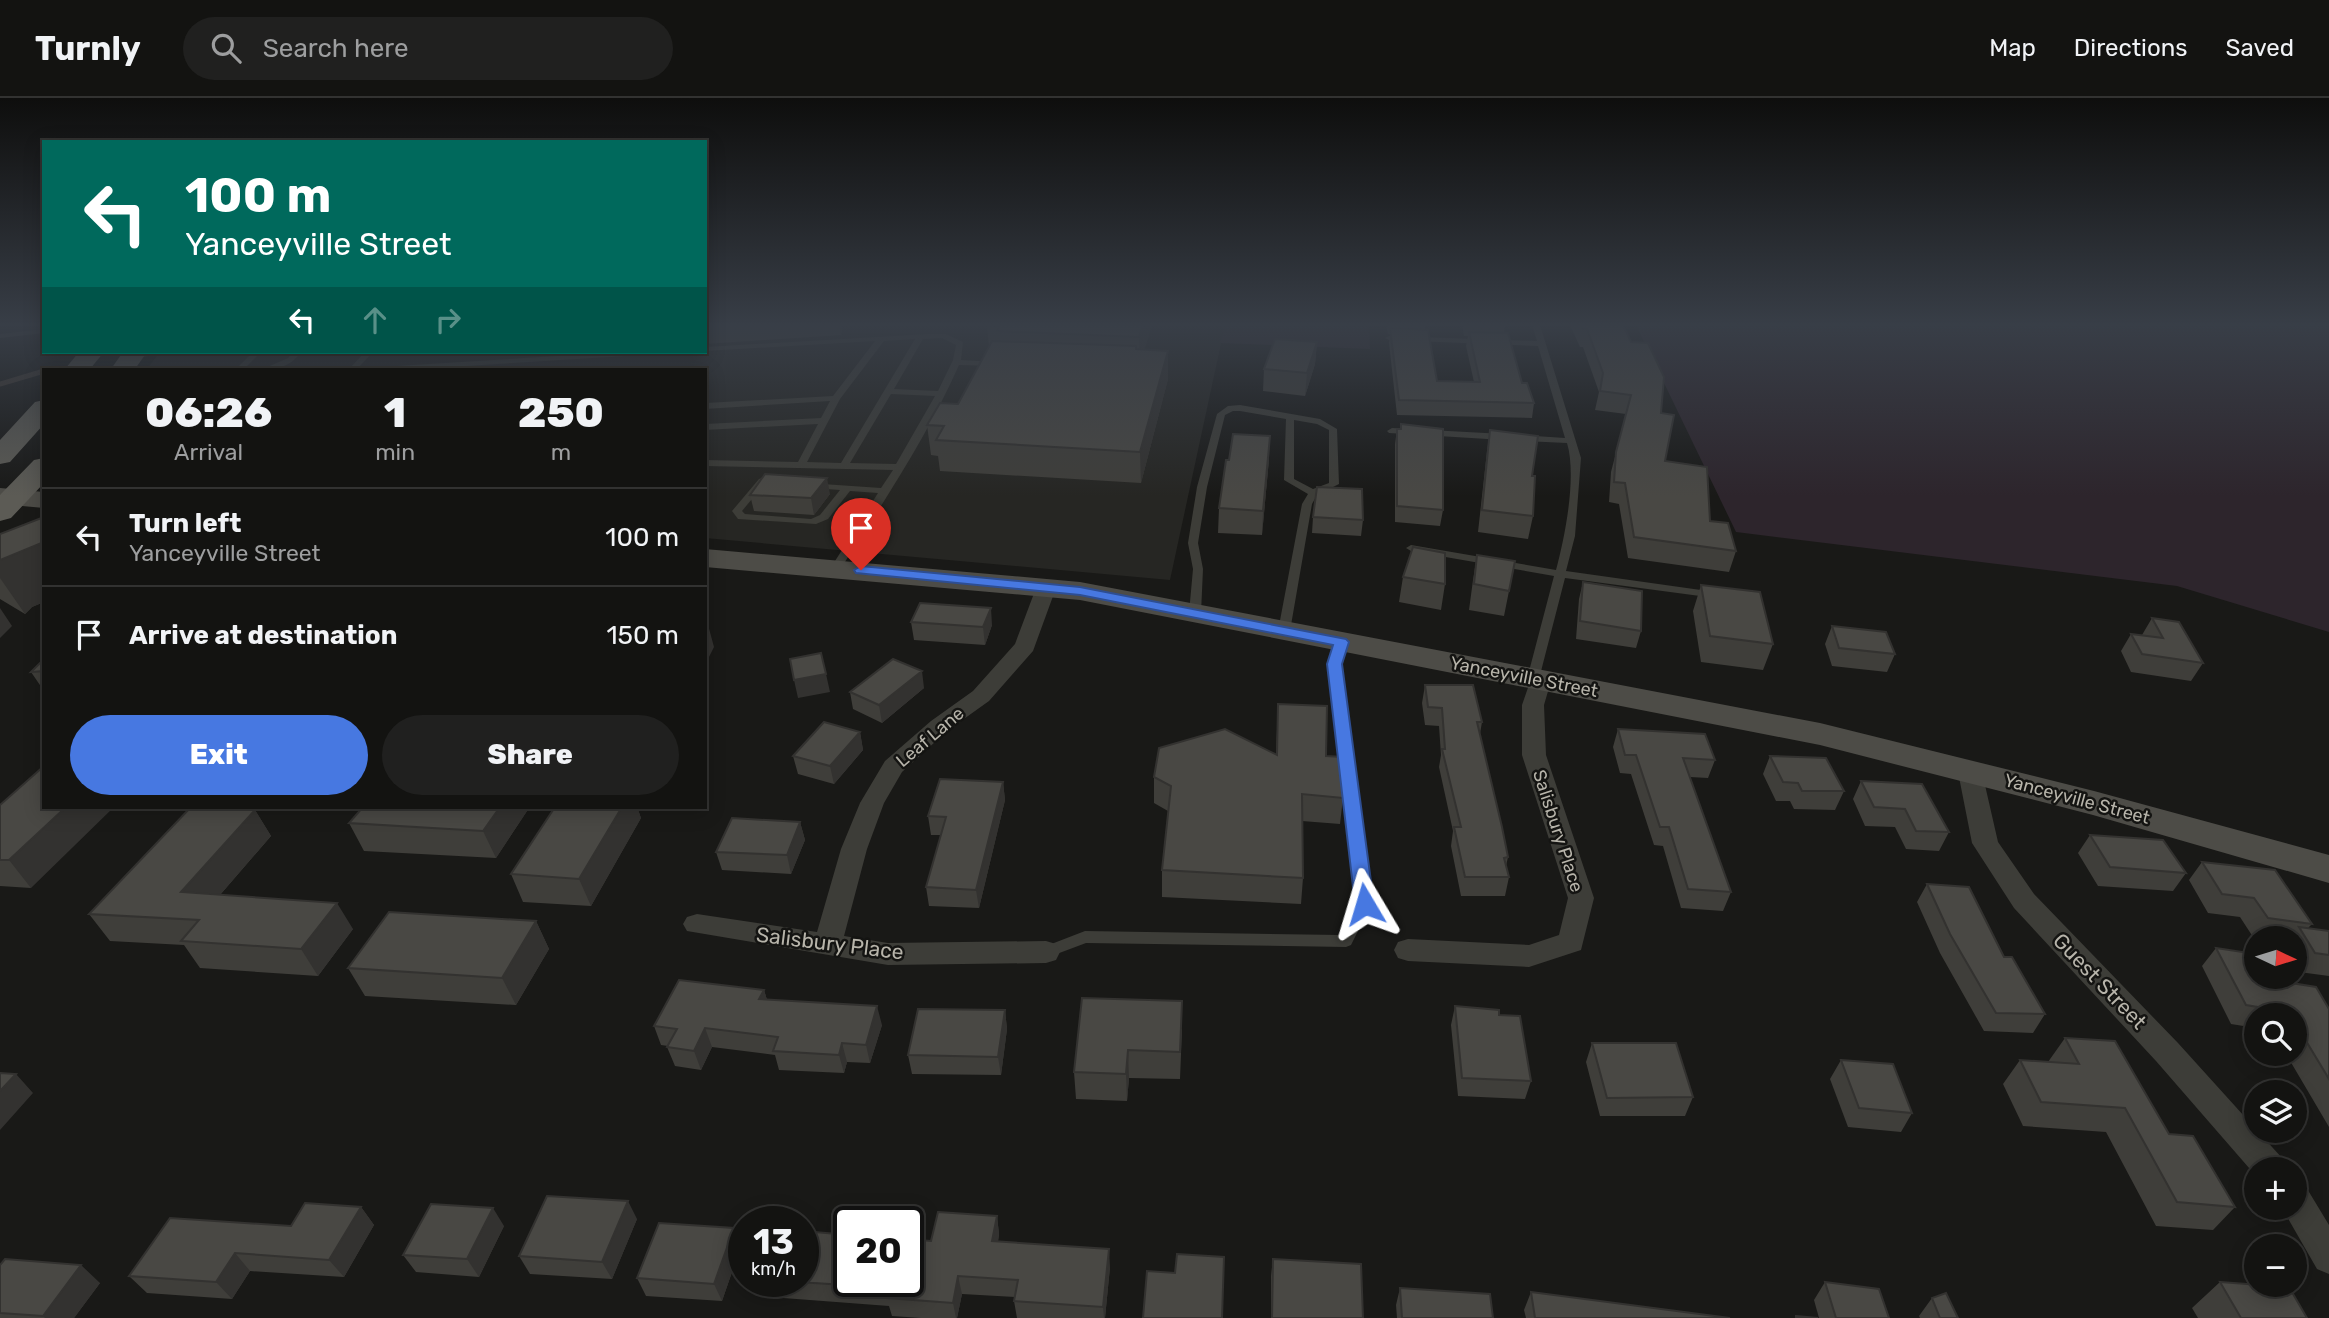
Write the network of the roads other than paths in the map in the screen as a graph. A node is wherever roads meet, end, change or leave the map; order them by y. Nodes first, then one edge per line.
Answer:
1 (848, 382) edge
2 (893, 382) edge
3 (946, 382) edge
4 (1553, 382) edge
5 (888, 391) junction
6 (940, 394) junction
7 (836, 398) junction
8 (707, 406) edge
9 (42, 410) edge
10 (1290, 417) junction
11 (822, 421) junction
12 (707, 427) edge
13 (1392, 431) dead end
14 (1571, 441) junction
15 (0, 456) edge
16 (772, 464) junction
17 (707, 465) edge
18 (801, 465) junction
19 (844, 466) junction
20 (899, 467) junction
21 (42, 468) edge
22 (762, 481) junction
23 (774, 482) edge
24 (798, 484) edge
25 (847, 488) junction
26 (884, 491) junction
27 (1313, 493) junction
28 (15, 501) edge
29 (1411, 548) edge
30 (707, 558) edge
31 (835, 569) junction
32 (1561, 574) junction
33 (1046, 588) junction
34 (1729, 597) edge
35 (1195, 613) junction
36 (1284, 631) junction
37 (1341, 642) junction
38 (1537, 680) junction
39 (1970, 772) junction
40 (2329, 869) edge
41 (698, 924) dead end
42 (828, 944) junction
43 (1408, 950) dead end
44 (1046, 952) joint
45 (2259, 1157) edge
46 (2307, 1220) edge
47 (2329, 1257) edge

1 - 7 lane
2 - 5 lane
3 - 6 lane
4 - 14 lane
5 - 6 lane
5 - 19 lane
6 - 20 lane
7 - 8 lane
7 - 11 lane
9 - 15 main road
10 - 27 lane
10 - 27 lane
10 - 35 lane
11 - 12 lane
11 - 18 lane
13 - 14 lane
14 - 32 lane
16 - 17 lane
16 - 18 lane
16 - 22 lane
18 - 19 lane
19 - 20 lane
20 - 26 lane
21 - 28 main road
22 - 23 lane
22 - 25 lane
24 - 25 lane
25 - 26 lane
26 - 31 lane
27 - 36 lane
29 - 32 lane
30 - 31 main road, Yanceyville Street
31 - 33 main road, Yanceyville Street
32 - 34 lane
32 - 38 lane
33 - 35 main road, Yanceyville Street
33 - 42 street, Leaf Lane
35 - 36 main road, Yanceyville Street
36 - 37 main road, Yanceyville Street
37 - 38 main road, Yanceyville Street
37 - 44 lane
38 - 39 main road, Yanceyville Street
38 - 43 street, Salisbury Place
39 - 40 main road, Yanceyville Street
39 - 45 street, Guest Street
41 - 42 street, Salisbury Place
42 - 44 street, Salisbury Place
46 - 47 street

